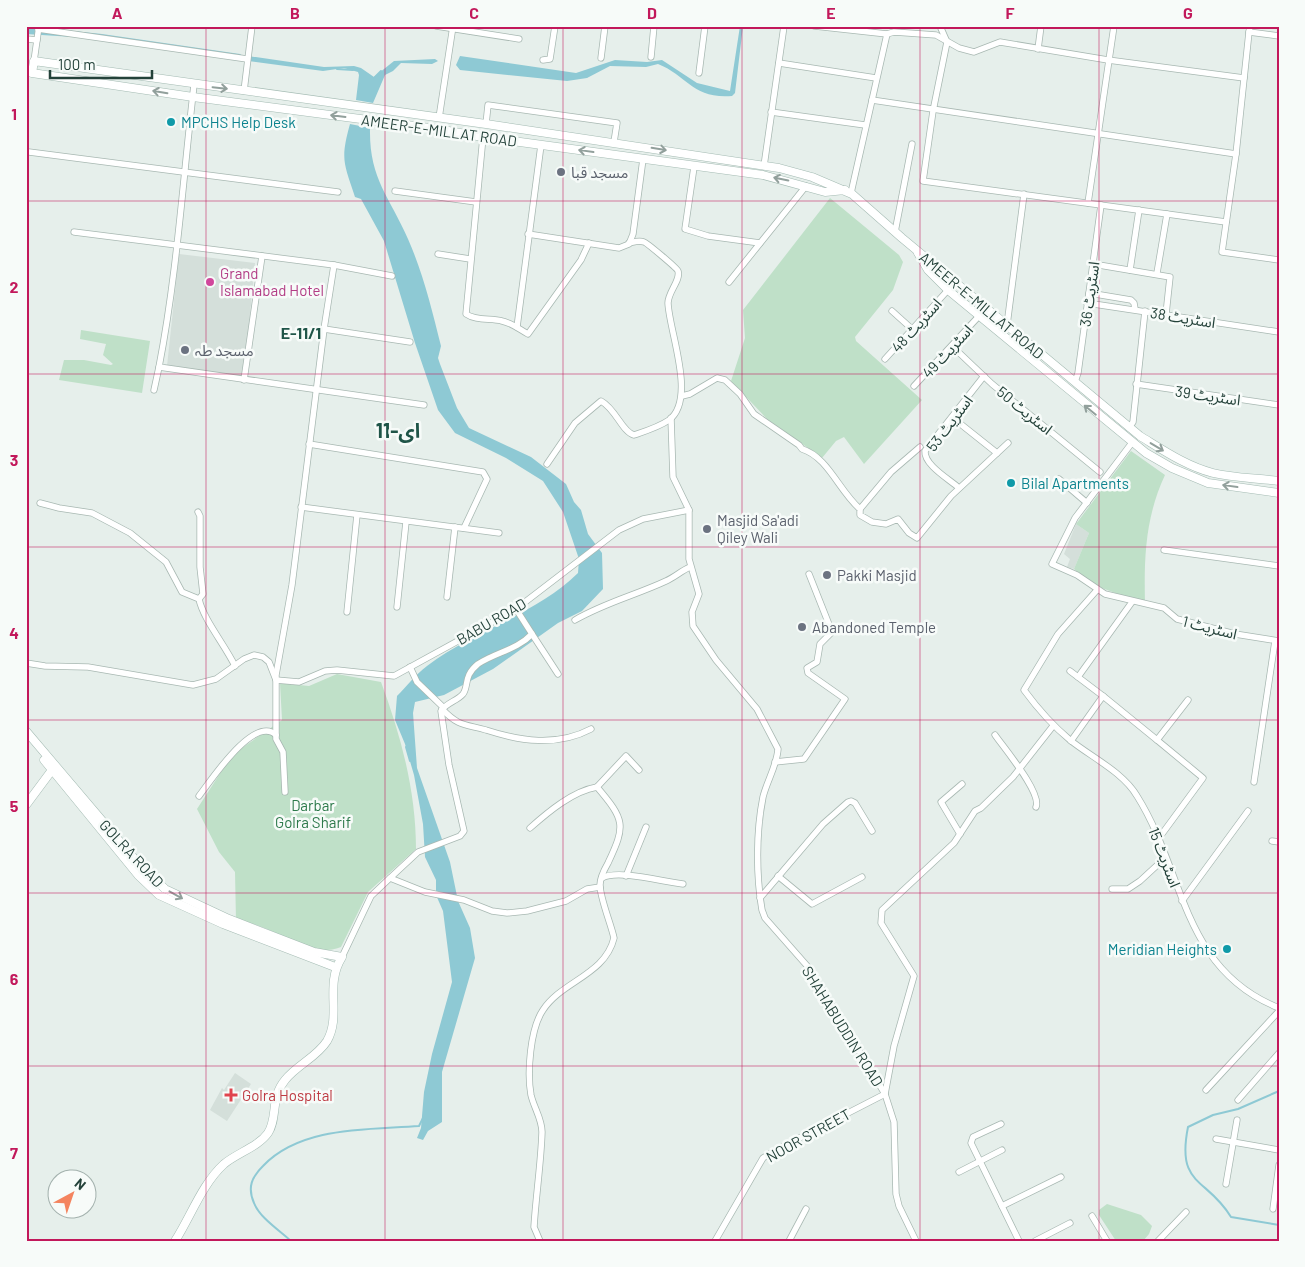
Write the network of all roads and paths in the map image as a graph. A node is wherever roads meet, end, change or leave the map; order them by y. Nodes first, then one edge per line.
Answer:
1 (252, 26) edge
2 (436, 26) edge
3 (555, 26) edge
4 (604, 26) edge
5 (654, 26) edge
6 (705, 26) edge
7 (784, 26) edge
8 (814, 26) edge
9 (940, 26) edge
10 (1041, 26) edge
11 (1114, 26) edge
12 (453, 27) edge
13 (38, 28) edge
14 (1250, 29) edge
15 (887, 34) junction
16 (1279, 36) edge
17 (26, 39) edge
18 (519, 39) dead end
19 (37, 40) junction
20 (947, 42) junction
21 (1038, 49) junction
22 (651, 57) dead end
23 (601, 58) dead end
24 (246, 59) junction
25 (543, 60) dead end
26 (1108, 60) junction
27 (34, 62) junction
28 (779, 63) junction
29 (699, 73) dead end
30 (876, 78) junction
31 (1244, 78) junction
32 (194, 85) junction
33 (244, 91) junction
34 (193, 97) junction
35 (872, 100) junction
36 (933, 111) junction
37 (771, 112) junction
38 (439, 118) junction
39 (486, 124) junction
40 (865, 125) junction
41 (438, 129) junction
42 (1100, 133) junction
43 (483, 137) junction
44 (614, 142) junction
45 (912, 144) dead end
46 (541, 145) junction
47 (29, 152) dead end
48 (1236, 154) junction
49 (612, 155) junction
50 (643, 159) junction
51 (764, 166) junction
52 (694, 167) junction
53 (185, 172) junction
54 (763, 175) junction
55 (806, 186) junction
56 (848, 191) junction
57 (338, 192) dead end
58 (395, 192) dead end
59 (1024, 194) junction
60 (476, 202) junction
61 (1088, 203) junction
62 (1101, 205) junction
63 (1139, 210) junction
64 (1167, 214) junction
65 (1226, 222) junction
66 (74, 232) dead end
67 (895, 232) junction
68 (528, 234) junction
69 (588, 243) junction
70 (629, 244) junction
71 (760, 244) junction
72 (177, 246) junction
73 (916, 250) junction
74 (438, 254) dead end
75 (262, 256) junction
76 (470, 259) junction
77 (1279, 260) edge
78 (1093, 264) junction
79 (334, 265) junction
80 (1130, 270) junction
81 (1157, 273) junction
82 (392, 276) dead end
83 (729, 282) dead end
84 (948, 290) junction
85 (1089, 294) junction
86 (1087, 303) junction
87 (1135, 310) junction
88 (892, 311) dead end
89 (1145, 311) junction
90 (1166, 314) junction
91 (980, 315) junction
92 (1007, 325) junction
93 (517, 327) junction
94 (324, 329) junction
95 (912, 329) junction
96 (1279, 332) edge
97 (410, 342) dead end
98 (952, 346) junction
99 (885, 359) dead end
100 (159, 367) junction
101 (984, 376) junction
102 (244, 380) junction
103 (1075, 382) junction
104 (1136, 384) junction
105 (914, 386) dead end
106 (154, 390) dead end
107 (1067, 391) junction
108 (317, 392) junction
109 (682, 396) junction
110 (424, 405) dead end
111 (1279, 405) edge
112 (671, 418) junction
113 (953, 418) junction
114 (1129, 428) junction
115 (1008, 443) dead end
116 (309, 444) junction
117 (1131, 444) junction
118 (920, 447) dead end
119 (996, 453) junction
120 (546, 464) dead end
121 (1100, 472) dead end
122 (1059, 479) dead end
123 (1279, 481) edge
124 (959, 488) junction
125 (1279, 493) edge
126 (40, 503) dead end
127 (1087, 503) junction
128 (301, 507) junction
129 (860, 508) junction
130 (689, 510) junction
131 (198, 512) dead end
132 (357, 515) junction
133 (406, 522) junction
134 (455, 526) junction
135 (464, 528) junction
136 (499, 533) dead end
137 (1164, 550) dead end
138 (1279, 566) edge
139 (690, 567) junction
140 (809, 574) dead end
141 (1097, 590) junction
142 (447, 597) dead end
143 (199, 599) junction
144 (1132, 602) junction
145 (397, 607) dead end
146 (516, 609) junction
147 (346, 612) dead end
148 (576, 620) dead end
149 (532, 634) junction
150 (1277, 641) edge
151 (26, 663) edge
152 (236, 666) junction
153 (410, 668) junction
154 (1070, 671) dead end
155 (558, 674) dead end
156 (1078, 677) junction
157 (276, 680) junction
158 (1103, 696) junction
159 (1188, 700) dead end
160 (443, 708) junction
161 (1053, 726) junction
162 (591, 729) dead end
163 (26, 731) edge
164 (276, 735) junction
165 (995, 735) dead end
166 (26, 739) edge
167 (1157, 740) junction
168 (1071, 741) junction
169 (775, 762) junction
170 (53, 768) junction
171 (1019, 769) junction
172 (639, 770) dead end
173 (1254, 782) dead end
174 (962, 784) dead end
175 (597, 788) junction
176 (285, 792) dead end
177 (199, 796) dead end
178 (26, 805) edge
179 (1036, 807) dead end
180 (1248, 811) dead end
181 (530, 828) dead end
182 (646, 828) dead end
183 (872, 831) dead end
184 (960, 834) junction
185 (1159, 838) junction
186 (1272, 842) dead end
187 (1279, 842) edge
188 (1165, 858) junction
189 (626, 876) junction
190 (778, 876) junction
191 (862, 877) dead end
192 (390, 878) junction
193 (602, 878) junction
194 (682, 884) dead end
195 (600, 887) junction
196 (1112, 889) dead end
197 (760, 898) junction
198 (1182, 901) junction
199 (342, 957) junction
200 (335, 967) junction
201 (1279, 1010) edge
202 (1279, 1053) edge
203 (1206, 1090) dead end
204 (884, 1094) junction
205 (1238, 1100) dead end
206 (1237, 1120) dead end
207 (1001, 1124) dead end
208 (1216, 1139) dead end
209 (1233, 1142) junction
210 (1002, 1150) dead end
211 (1279, 1150) edge
212 (979, 1162) junction
213 (1279, 1165) edge
214 (959, 1172) dead end
215 (1061, 1178) dead end
216 (1226, 1184) dead end
217 (1002, 1206) junction
218 (806, 1209) dead end
219 (1273, 1209) dead end
220 (1186, 1212) dead end
221 (1092, 1216) dead end
222 (1070, 1223) dead end
223 (175, 1241) edge
224 (540, 1241) edge
225 (715, 1241) edge
226 (789, 1241) edge
227 (916, 1241) edge
228 (1019, 1241) edge
229 (1035, 1241) edge
230 (1107, 1241) edge
231 (1158, 1241) edge

1 - 24 street
2 - 12 street
3 - 25 street
4 - 23 street
5 - 22 street
6 - 29 street
7 - 28 street
8 - 15 street
9 - 20 street
10 - 21 street
11 - 26 street
12 - 18 street
12 - 38 street
13 - 19 street
13 - 24 street
14 - 16 street
14 - 31 street
15 - 20 street
15 - 30 street
17 - 19 street
19 - 27 street
20 - 21 street
20 - 36 street
21 - 26 street
24 - 33 street
26 - 31 street
26 - 42 street
27 - 32 main road, AMEER-E-MILLAT ROAD
34 -> 27 main road, AMEER-E-MILLAT ROAD
28 - 30 street
28 - 37 street
30 - 35 street
31 - 48 street
32 -> 33 main road, AMEER-E-MILLAT ROAD
32 - 34 street
33 - 38 main road, AMEER-E-MILLAT ROAD
41 -> 34 main road, AMEER-E-MILLAT ROAD
34 - 53 street
35 - 36 street
35 - 40 street
36 - 42 street
36 - 59 street
37 - 40 street
37 - 51 street
38 - 39 main road, AMEER-E-MILLAT ROAD
38 - 41 main road
39 - 44 main road, AMEER-E-MILLAT ROAD
39 - 44 street
40 - 56 street
41 - 43 main road, AMEER-E-MILLAT ROAD
42 - 48 street
42 - 61 street
43 - 46 main road, AMEER-E-MILLAT ROAD
43 - 60 street
44 - 49 main road
44 -> 51 main road, AMEER-E-MILLAT ROAD
45 - 67 street
49 -> 46 main road, AMEER-E-MILLAT ROAD
46 - 68 street
47 - 53 street
48 - 65 street
49 - 50 main road, AMEER-E-MILLAT ROAD
50 - 52 main road, AMEER-E-MILLAT ROAD
50 - 70 street
51 - 54 main road
51 - 56 main road, AMEER-E-MILLAT ROAD
52 - 54 main road, AMEER-E-MILLAT ROAD
52 - 71 street
53 - 57 street
53 - 72 street
55 -> 54 main road, AMEER-E-MILLAT ROAD
55 - 56 main road, AMEER-E-MILLAT ROAD
55 - 71 street
56 - 67 main road
58 - 60 street
59 - 61 street
59 - 92 street
60 - 76 street
61 - 62 street
62 - 63 street
62 - 78 street, اسٹریٹ 36
63 - 64 street
63 - 80 street
64 - 65 street
64 - 81 street
65 - 77 street
66 - 72 street
67 - 73 main road
68 - 69 street
68 - 93 street
69 - 70 street
69 - 93 street
70 - 109 street
71 - 83 street
72 - 75 street
72 - 100 street
73 - 84 main road, AMEER-E-MILLAT ROAD
73 - 92 main road, AMEER-E-MILLAT ROAD
74 - 76 street
75 - 79 street
75 - 102 street
76 - 93 street
78 - 80 street
78 - 85 street, اسٹریٹ 36
79 - 82 street
79 - 94 street
80 - 81 street
81 - 90 street
84 - 91 main road, AMEER-E-MILLAT ROAD
84 - 95 street, اسٹریٹ 48
85 - 86 street, اسٹریٹ 36
85 - 87 street
86 - 87 street, اسٹریٹ 38
86 - 103 street, اسٹریٹ 36
87 - 89 street, اسٹریٹ 38
88 - 95 street
89 - 90 street, اسٹریٹ 38
89 - 104 street
90 - 96 street, اسٹریٹ 38
91 - 98 street, اسٹریٹ 49
91 - 107 main road, AMEER-E-MILLAT ROAD
92 - 103 main road, AMEER-E-MILLAT ROAD
94 - 97 street
94 - 108 street
95 - 99 street, اسٹریٹ 48
98 - 101 street, اسٹریٹ 50
98 - 105 street, اسٹریٹ 49
100 - 102 street
100 - 106 street
101 - 113 street, اسٹریٹ 53
101 - 121 street, اسٹریٹ 50
102 - 108 street
103 - 107 main road
103 - 114 main road, AMEER-E-MILLAT ROAD
104 - 111 street, اسٹریٹ 39
104 - 114 street
117 -> 107 main road, AMEER-E-MILLAT ROAD
108 - 110 street
108 - 116 street
109 - 112 street
109 - 129 street
112 - 120 street
112 - 130 street
113 - 119 street
113 - 124 street, اسٹریٹ 53
114 -> 123 main road, AMEER-E-MILLAT ROAD
115 - 119 street
116 - 128 street
116 - 135 street
125 -> 117 main road, AMEER-E-MILLAT ROAD
117 - 127 street
118 - 129 street
119 - 124 street
122 - 127 street
124 - 129 street
126 - 143 street
127 - 141 street, اسٹریٹ 1
128 - 132 street
128 - 157 street
130 - 139 street
130 - 146 street, BABU ROAD
131 - 143 street
132 - 133 street
132 - 147 street
133 - 134 street
133 - 145 street
134 - 135 street
134 - 142 street
135 - 136 street
137 - 138 street
139 - 148 street
139 - 169 street
140 - 169 street
141 - 144 street, اسٹریٹ 1
141 - 161 street, اسٹریٹ 15
143 - 152 street
144 - 150 street, اسٹریٹ 1
144 - 156 street
146 - 149 street
146 - 153 street, BABU ROAD
149 - 155 street
149 - 160 street
150 - 173 street
151 - 152 street
152 - 157 street
153 - 157 street, BABU ROAD
153 - 160 street
154 - 156 street
156 - 158 street
157 - 164 street
158 - 167 street
158 - 168 street
159 - 167 street
160 - 162 street
160 - 192 street
161 - 168 street, اسٹریٹ 15
161 - 171 street
163 - 170 main road, GOLRA ROAD
164 - 176 street
164 - 177 street
165 - 171 street
166 - 170 main road, GOLRA ROAD
167 - 185 street
168 - 185 street, اسٹریٹ 15
169 - 197 street, SHAHABUDDIN ROAD
170 - 178 main road
170 -> 199 main road, GOLRA ROAD
170 - 200 main road, GOLRA ROAD
171 - 179 street
171 - 184 street
172 - 175 street
174 - 184 street
175 - 181 street
175 - 193 street
180 - 198 street
182 - 189 street
183 - 190 street
184 - 204 street
185 - 188 street, اسٹریٹ 15
186 - 187 street
188 - 196 street
188 - 198 street, اسٹریٹ 15
189 - 193 street
189 - 194 street
190 - 191 street
190 - 197 street
192 - 195 street
192 - 199 street
193 - 195 street
195 - 224 street
197 - 204 street, SHAHABUDDIN ROAD
198 - 201 street, اسٹریٹ 15
199 - 200 main road
200 - 223 main road
201 - 203 street
202 - 205 street
204 - 225 street, NOOR STREET
204 - 227 street, SHAHABUDDIN ROAD
206 - 209 street
207 - 212 street
208 - 209 street
209 - 211 street
209 - 216 street
210 - 212 street
212 - 214 street
212 - 217 street
213 - 219 street
215 - 217 street
217 - 228 street
218 - 226 street
220 - 231 street
221 - 230 street
222 - 229 street

